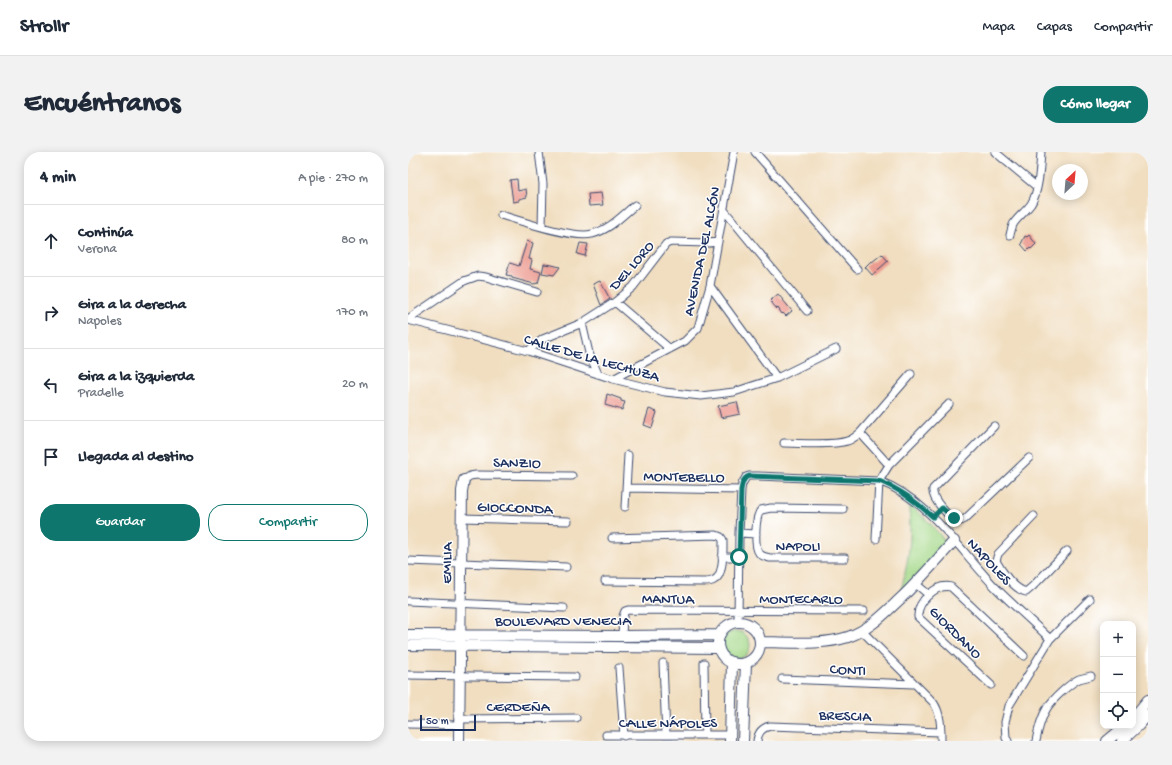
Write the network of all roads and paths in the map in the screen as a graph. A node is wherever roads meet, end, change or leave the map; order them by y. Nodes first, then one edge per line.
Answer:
1 (539, 152) edge
2 (734, 152) edge
3 (755, 152) edge
4 (995, 152) edge
5 (1041, 152) edge
6 (1037, 187) junction
7 (635, 205) dead end
8 (724, 210) junction
9 (501, 215) dead end
10 (542, 227) junction
11 (1010, 235) dead end
12 (718, 242) junction
13 (856, 269) dead end
14 (710, 286) junction
15 (537, 292) dead end
16 (615, 302) junction
17 (807, 311) dead end
18 (408, 319) edge
19 (582, 323) junction
20 (670, 349) junction
21 (836, 349) dead end
22 (528, 351) junction
23 (598, 374) junction
24 (911, 374) dead end
25 (776, 378) junction
26 (613, 379) junction
27 (949, 404) dead end
28 (994, 426) dead end
29 (860, 433) junction
30 (784, 442) dead end
31 (628, 455) dead end
32 (1029, 458) dead end
33 (889, 465) junction
34 (572, 476) dead end
35 (464, 480) joint
36 (879, 481) junction
37 (627, 488) junction
38 (741, 490) junction
39 (625, 508) dead end
40 (942, 508) junction
41 (843, 509) dead end
42 (1034, 516) dead end
43 (933, 517) junction
44 (462, 518) junction
45 (568, 521) dead end
46 (739, 533) junction
47 (756, 534) junction
48 (612, 538) dead end
49 (876, 539) dead end
50 (954, 541) junction
51 (1067, 551) dead end
52 (722, 557) junction
53 (739, 557) junction
54 (845, 558) dead end
55 (408, 561) edge
56 (461, 563) junction
57 (566, 566) dead end
58 (1007, 578) junction
59 (605, 581) dead end
60 (916, 584) junction
61 (997, 589) junction
62 (929, 595) junction
63 (1090, 599) dead end
64 (408, 601) edge
65 (460, 603) junction
66 (564, 608) dead end
67 (864, 611) dead end
68 (738, 616) junction
69 (862, 632) junction
70 (408, 635) edge
71 (460, 635) junction
72 (718, 635) junction
73 (622, 636) junction
74 (1050, 639) junction
75 (760, 642) junction
76 (408, 645) edge
77 (460, 646) junction
78 (718, 648) junction
79 (1024, 656) dead end
80 (732, 662) junction
81 (663, 663) dead end
82 (704, 663) dead end
83 (746, 663) junction
84 (619, 668) dead end
85 (408, 675) edge
86 (460, 676) junction
87 (1091, 676) dead end
88 (575, 677) dead end
89 (782, 679) dead end
90 (914, 684) junction
91 (991, 685) dead end
92 (1148, 700) edge
93 (1136, 714) edge
94 (1148, 715) edge
95 (576, 718) dead end
96 (459, 722) junction
97 (408, 724) edge
98 (1121, 729) edge
99 (941, 732) junction
100 (606, 735) dead end
101 (666, 735) junction
102 (705, 735) junction
103 (624, 736) junction
104 (730, 738) edge
105 (459, 741) edge
106 (743, 741) edge
107 (757, 741) edge
108 (941, 741) edge
109 (1008, 741) edge
110 (1036, 741) edge
111 (1107, 741) edge
112 (1122, 741) edge

1 - 10 street
2 - 8 street, AVENIDA DEL ALCÓN
3 - 13 street
4 - 6 street
5 - 6 street
6 - 11 street
7 - 10 street
8 - 12 street, AVENIDA DEL ALCÓN
8 - 17 street
9 - 10 street
12 - 14 street, AVENIDA DEL ALCÓN
12 - 16 street, DEL LORO
14 - 20 street, AVENIDA DEL ALCÓN
14 - 25 street
15 - 18 street, CALLE DE LA LECHUZA
16 - 19 street, DEL LORO
16 - 20 street
18 - 22 street, CALLE DE LA LECHUZA
19 - 22 street, DEL LORO
19 - 23 street
20 - 26 street, AVENIDA DEL ALCÓN
21 - 25 street, CALLE DE LA LECHUZA
22 - 23 street, CALLE DE LA LECHUZA
23 - 26 street, CALLE DE LA LECHUZA
24 - 29 street
25 - 26 street, CALLE DE LA LECHUZA
27 - 33 street
28 - 40 street
29 - 30 street
29 - 33 street
31 - 37 street, MONTEBELLO
32 - 40 street
33 - 36 street
34 - 35 street, SANZIO
35 - 44 street, EMILIA
36 - 38 street, NAPOLES
36 - 43 street, NAPOLES
36 - 49 street
37 - 38 street, MONTEBELLO
37 - 39 street, MONTEBELLO
38 - 46 street
40 - 43 street
41 - 47 street, NAPOLI
42 - 58 street
43 - 50 street, NAPOLES
44 - 45 street, GIOCCONDA
44 - 56 street, EMILIA
46 - 47 street
46 - 53 street
47 - 54 street, NAPOLI
48 - 52 street
50 - 60 street
50 - 61 street, NAPOLES
51 - 58 street
52 - 53 street
52 - 59 street
53 - 68 street
55 - 56 street
56 - 57 street
56 - 65 street, EMILIA
58 - 61 street
60 - 62 street, GIORDANO
60 - 69 street
61 - 74 street, NAPOLES
62 - 79 street, GIORDANO
62 - 91 street, GIORDANO
63 - 74 street
64 - 65 street
65 - 66 street
65 - 71 street, EMILIA
67 - 68 street, MONTECARLO
68 - 72 street
68 - 73 street, MANTUA
68 - 75 street
69 - 75 street
69 - 90 street, CONTI
70 - 71 street, BOULEVARD VENECIA
71 - 73 street, BOULEVARD VENECIA
71 - 77 street, EMILIA
72 - 73 street, BOULEVARD VENECIA
72 - 78 street
74 - 109 street
75 - 83 street
76 - 77 street, BOULEVARD VENECIA
77 - 78 street, BOULEVARD VENECIA
77 - 86 street, EMILIA
78 - 80 street
80 - 83 street
80 - 104 street
81 - 101 street
82 - 102 street
83 - 106 street
84 - 103 street
85 - 86 street
86 - 88 street
86 - 96 street, EMILIA
87 - 110 street
89 - 90 street, CONTI
90 - 99 street, CONTI
92 - 93 street
94 - 112 street
95 - 96 street, CERDEÑA
96 - 97 street, CERDEÑA
96 - 105 street, EMILIA
98 - 111 street
99 - 107 street, BRESCIA
99 - 108 street, CONTI
100 - 103 street, CALLE NÁPOLES
101 - 102 street, CALLE NÁPOLES
101 - 103 street, CALLE NÁPOLES
102 - 104 street, CALLE NÁPOLES

